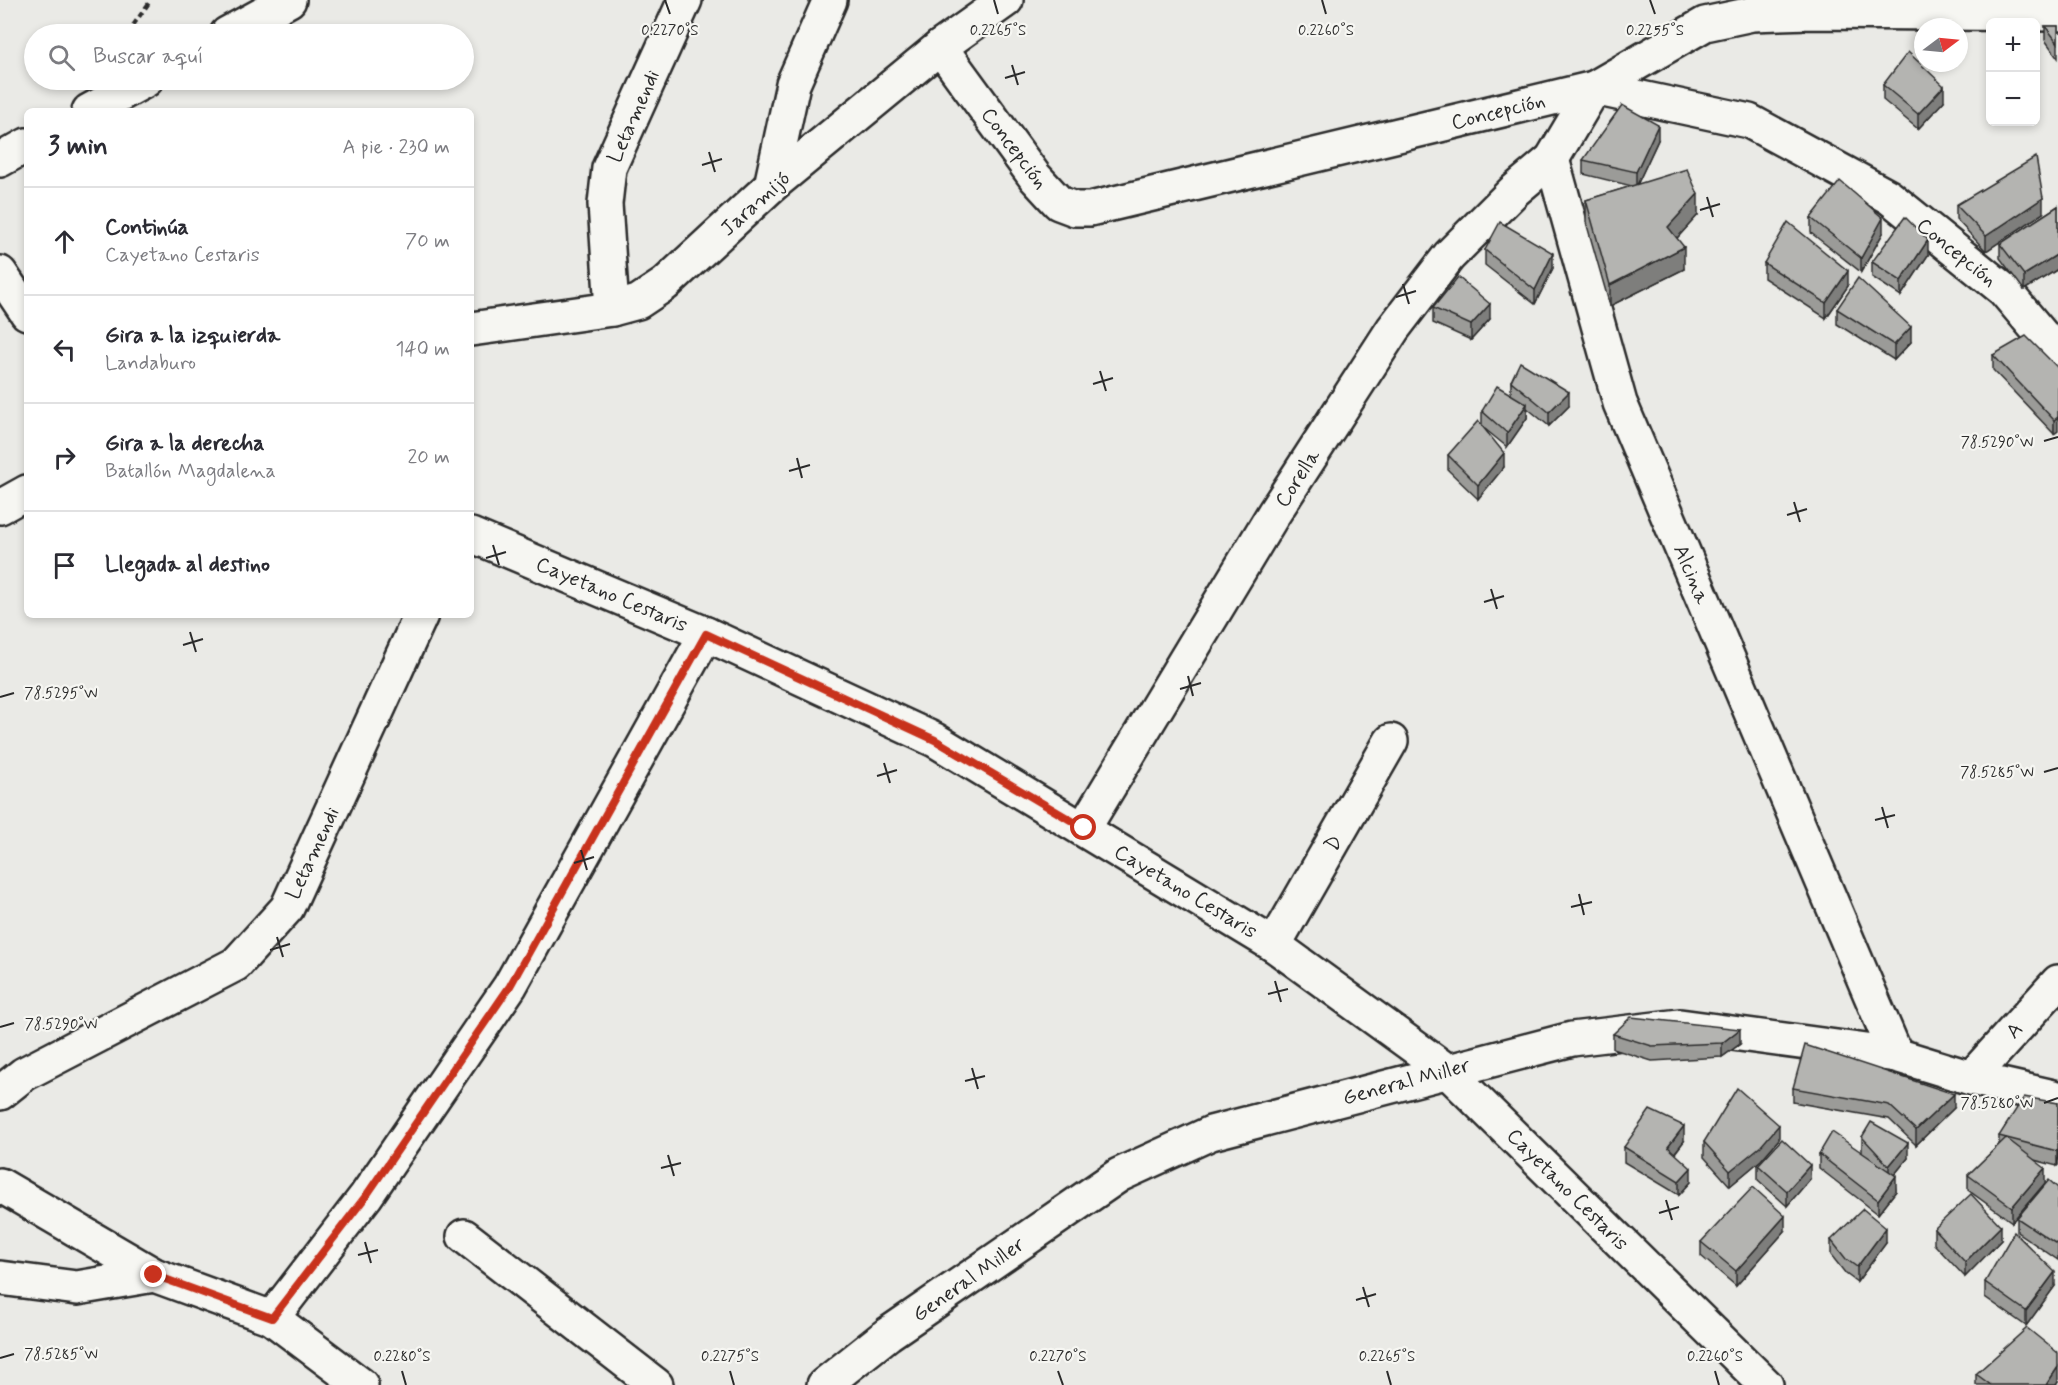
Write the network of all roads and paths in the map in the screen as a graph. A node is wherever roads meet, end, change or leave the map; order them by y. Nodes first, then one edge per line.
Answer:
1 (151, 0) edge
2 (288, 0) edge
3 (685, 0) edge
4 (830, 0) edge
5 (1006, 0) edge
6 (2058, 14) edge
7 (134, 24) edge
8 (244, 24) edge
9 (940, 46) junction
10 (1594, 88) junction
11 (128, 90) edge
12 (95, 108) edge
13 (24, 147) edge
14 (1552, 159) junction
15 (0, 160) edge
16 (771, 186) junction
17 (0, 273) edge
18 (24, 309) edge
19 (612, 309) junction
20 (474, 328) edge
21 (2058, 354) edge
22 (24, 494) edge
23 (0, 507) edge
24 (474, 536) edge
25 (420, 618) edge
26 (706, 634) junction
27 (1391, 741) dead end
28 (1084, 828) junction
29 (1274, 945) junction
30 (2058, 982) edge
31 (1896, 1055) junction
32 (1446, 1070) junction
33 (1971, 1078) junction
34 (0, 1093) edge
35 (2058, 1098) edge
36 (0, 1185) edge
37 (464, 1236) dead end
38 (154, 1275) junction
39 (0, 1278) edge
40 (272, 1318) junction
41 (361, 1385) edge
42 (656, 1385) edge
43 (824, 1385) edge
44 (1766, 1385) edge

1 - 7 path
2 - 8 street
3 - 19 street, Letamendi
4 - 16 street
5 - 9 street, Jaramijó
6 - 10 street
9 - 10 street, Concepción
9 - 16 street, Jaramijó
10 - 14 street
10 - 21 street, Concepción
11 - 12 street
13 - 15 street
14 - 28 street, Corella
14 - 31 street, Alcina
16 - 19 street, Jaramijó
17 - 18 street
19 - 20 street, Jaramijó
22 - 23 street
24 - 26 street, Cayetano Cestaris
25 - 34 street, Letamendi
26 - 28 street, Cayetano Cestaris
26 - 40 street
27 - 29 street, D
28 - 29 street, Cayetano Cestaris
29 - 32 street, Cayetano Cestaris
30 - 33 street, A
31 - 32 street, General Miller
31 - 33 street, General Miller
32 - 43 street, General Miller
32 - 44 street, Cayetano Cestaris
33 - 35 street, General Miller
36 - 38 street
37 - 42 street
38 - 39 street
38 - 40 street
40 - 41 street

